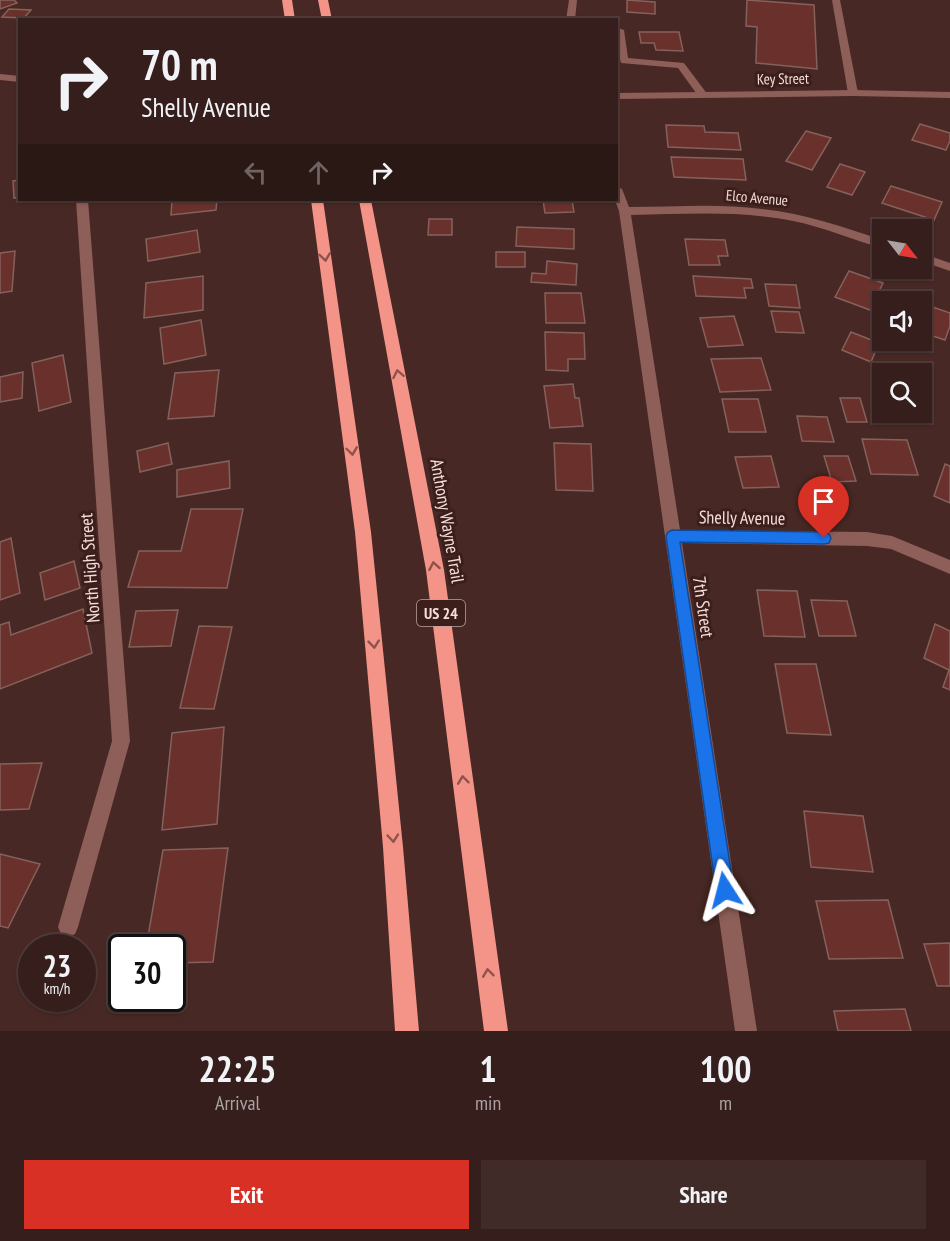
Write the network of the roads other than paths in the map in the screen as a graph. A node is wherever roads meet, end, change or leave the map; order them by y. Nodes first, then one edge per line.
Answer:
1 (287, 0) edge
2 (323, 0) edge
3 (573, 0) edge
4 (836, 0) edge
5 (290, 18) edge
6 (327, 18) edge
7 (570, 18) edge
8 (618, 30) edge
9 (0, 77) edge
10 (18, 79) edge
11 (853, 93) junction
12 (703, 95) junction
13 (618, 96) edge
14 (950, 96) edge
15 (618, 194) edge
16 (82, 201) edge
17 (317, 201) edge
18 (365, 201) edge
19 (625, 211) junction
20 (872, 241) edge
21 (932, 261) edge
22 (950, 267) edge
23 (672, 536) junction
24 (950, 567) edge
25 (68, 927) dead end
26 (406, 1031) edge
27 (496, 1031) edge
28 (746, 1031) edge

1 - 5 highway
2 - 6 highway
3 - 7 street
4 - 11 street
8 - 12 street
9 - 10 street
11 - 12 street, Key Street
11 - 14 street, Key Street
12 - 13 street, Key Street
15 - 19 street, 7th Street
16 - 25 street, North High Street
17 -> 26 highway
27 -> 18 highway, Anthony Wayne Trail / US 24
19 - 20 street, Elco Avenue
19 - 23 street, 7th Street
21 - 22 street
23 - 24 street, Shelly Avenue
23 - 28 street, 7th Street

